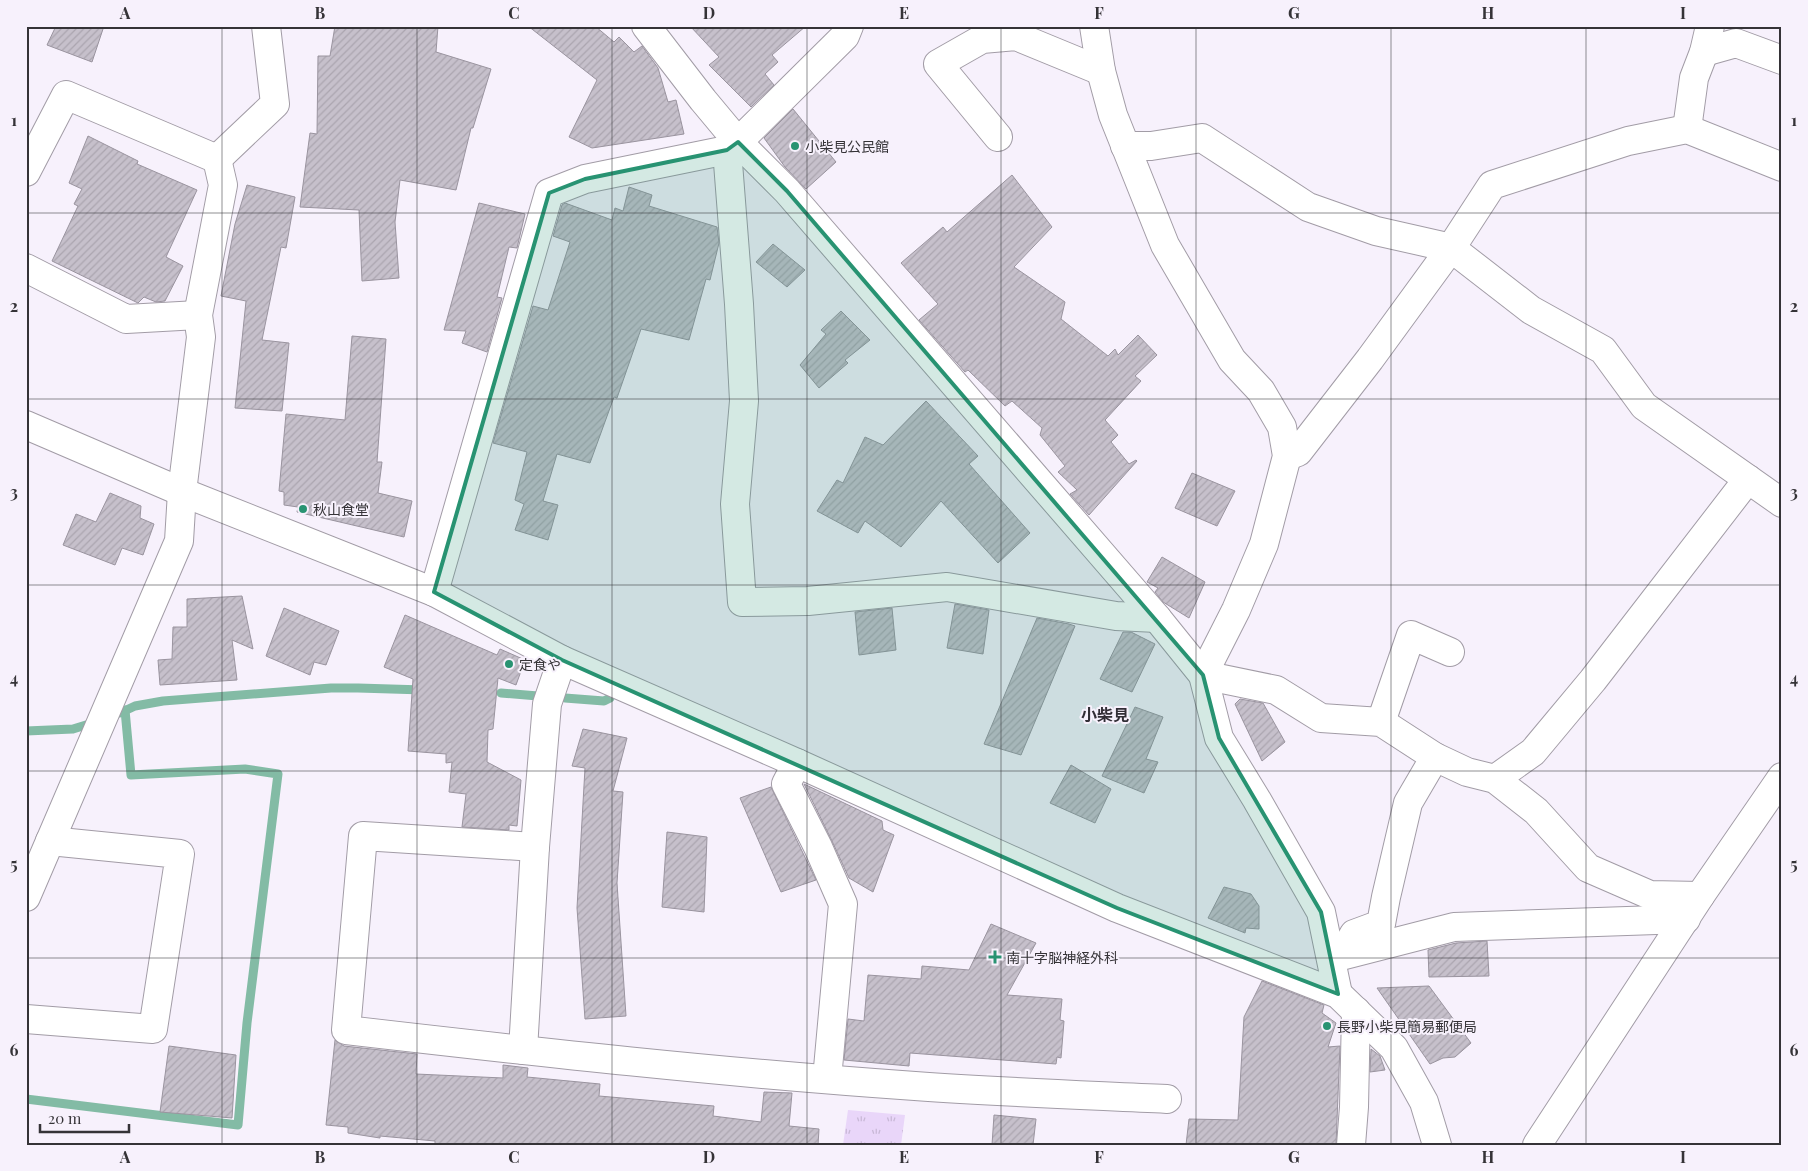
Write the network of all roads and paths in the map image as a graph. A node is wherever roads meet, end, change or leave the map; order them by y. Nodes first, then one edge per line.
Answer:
1 (266, 26) edge
2 (646, 26) edge
3 (849, 26) edge
4 (1094, 26) edge
5 (1707, 39) edge
6 (1782, 60) edge
7 (1101, 71) junction
8 (1687, 128) junction
9 (998, 137) dead end
10 (733, 146) junction
11 (1125, 146) junction
12 (216, 159) junction
13 (1782, 167) edge
14 (26, 172) edge
15 (1451, 248) junction
16 (26, 268) edge
17 (198, 315) junction
18 (26, 426) edge
19 (1287, 456) junction
20 (1748, 479) junction
21 (182, 492) junction
22 (1782, 503) edge
23 (434, 592) junction
24 (1156, 618) junction
25 (1450, 652) dead end
26 (562, 660) junction
27 (1203, 675) junction
28 (1381, 722) junction
29 (1435, 757) junction
30 (798, 763) junction
31 (1782, 777) edge
32 (1495, 780) junction
33 (50, 841) junction
34 (535, 847) junction
35 (1700, 896) junction
36 (26, 897) edge
37 (1686, 919) junction
38 (1342, 983) junction
39 (26, 1019) edge
40 (523, 1050) junction
41 (827, 1079) junction
42 (1168, 1099) dead end
43 (1351, 1145) edge
44 (1437, 1145) edge
45 (1537, 1145) edge

1 - 12 street
2 - 10 street
3 - 10 street
4 - 7 street
5 - 6 street
5 - 8 street
7 - 9 street
7 - 11 street
8 - 13 street
8 - 15 street
10 - 23 street
10 - 24 street
10 - 24 street
11 - 15 street
11 - 19 street
12 - 14 street
12 - 17 street
15 - 19 street
15 - 20 street
16 - 17 street
17 - 21 street
18 - 21 street
19 - 27 street
20 - 22 street
20 - 32 street
21 - 23 street
21 - 33 street
23 - 26 street
24 - 27 street
25 - 28 street
26 - 30 street
26 - 34 street
27 - 28 street
27 - 38 street
28 - 29 street
29 - 32 street
29 - 38 street
30 - 38 street
30 - 41 street
31 - 35 street
32 - 35 street
33 - 36 street
33 - 39 street
34 - 40 street
34 - 40 street
35 - 37 street
37 - 38 street
37 - 45 street
38 - 43 street
38 - 44 street
40 - 41 street
41 - 42 street

